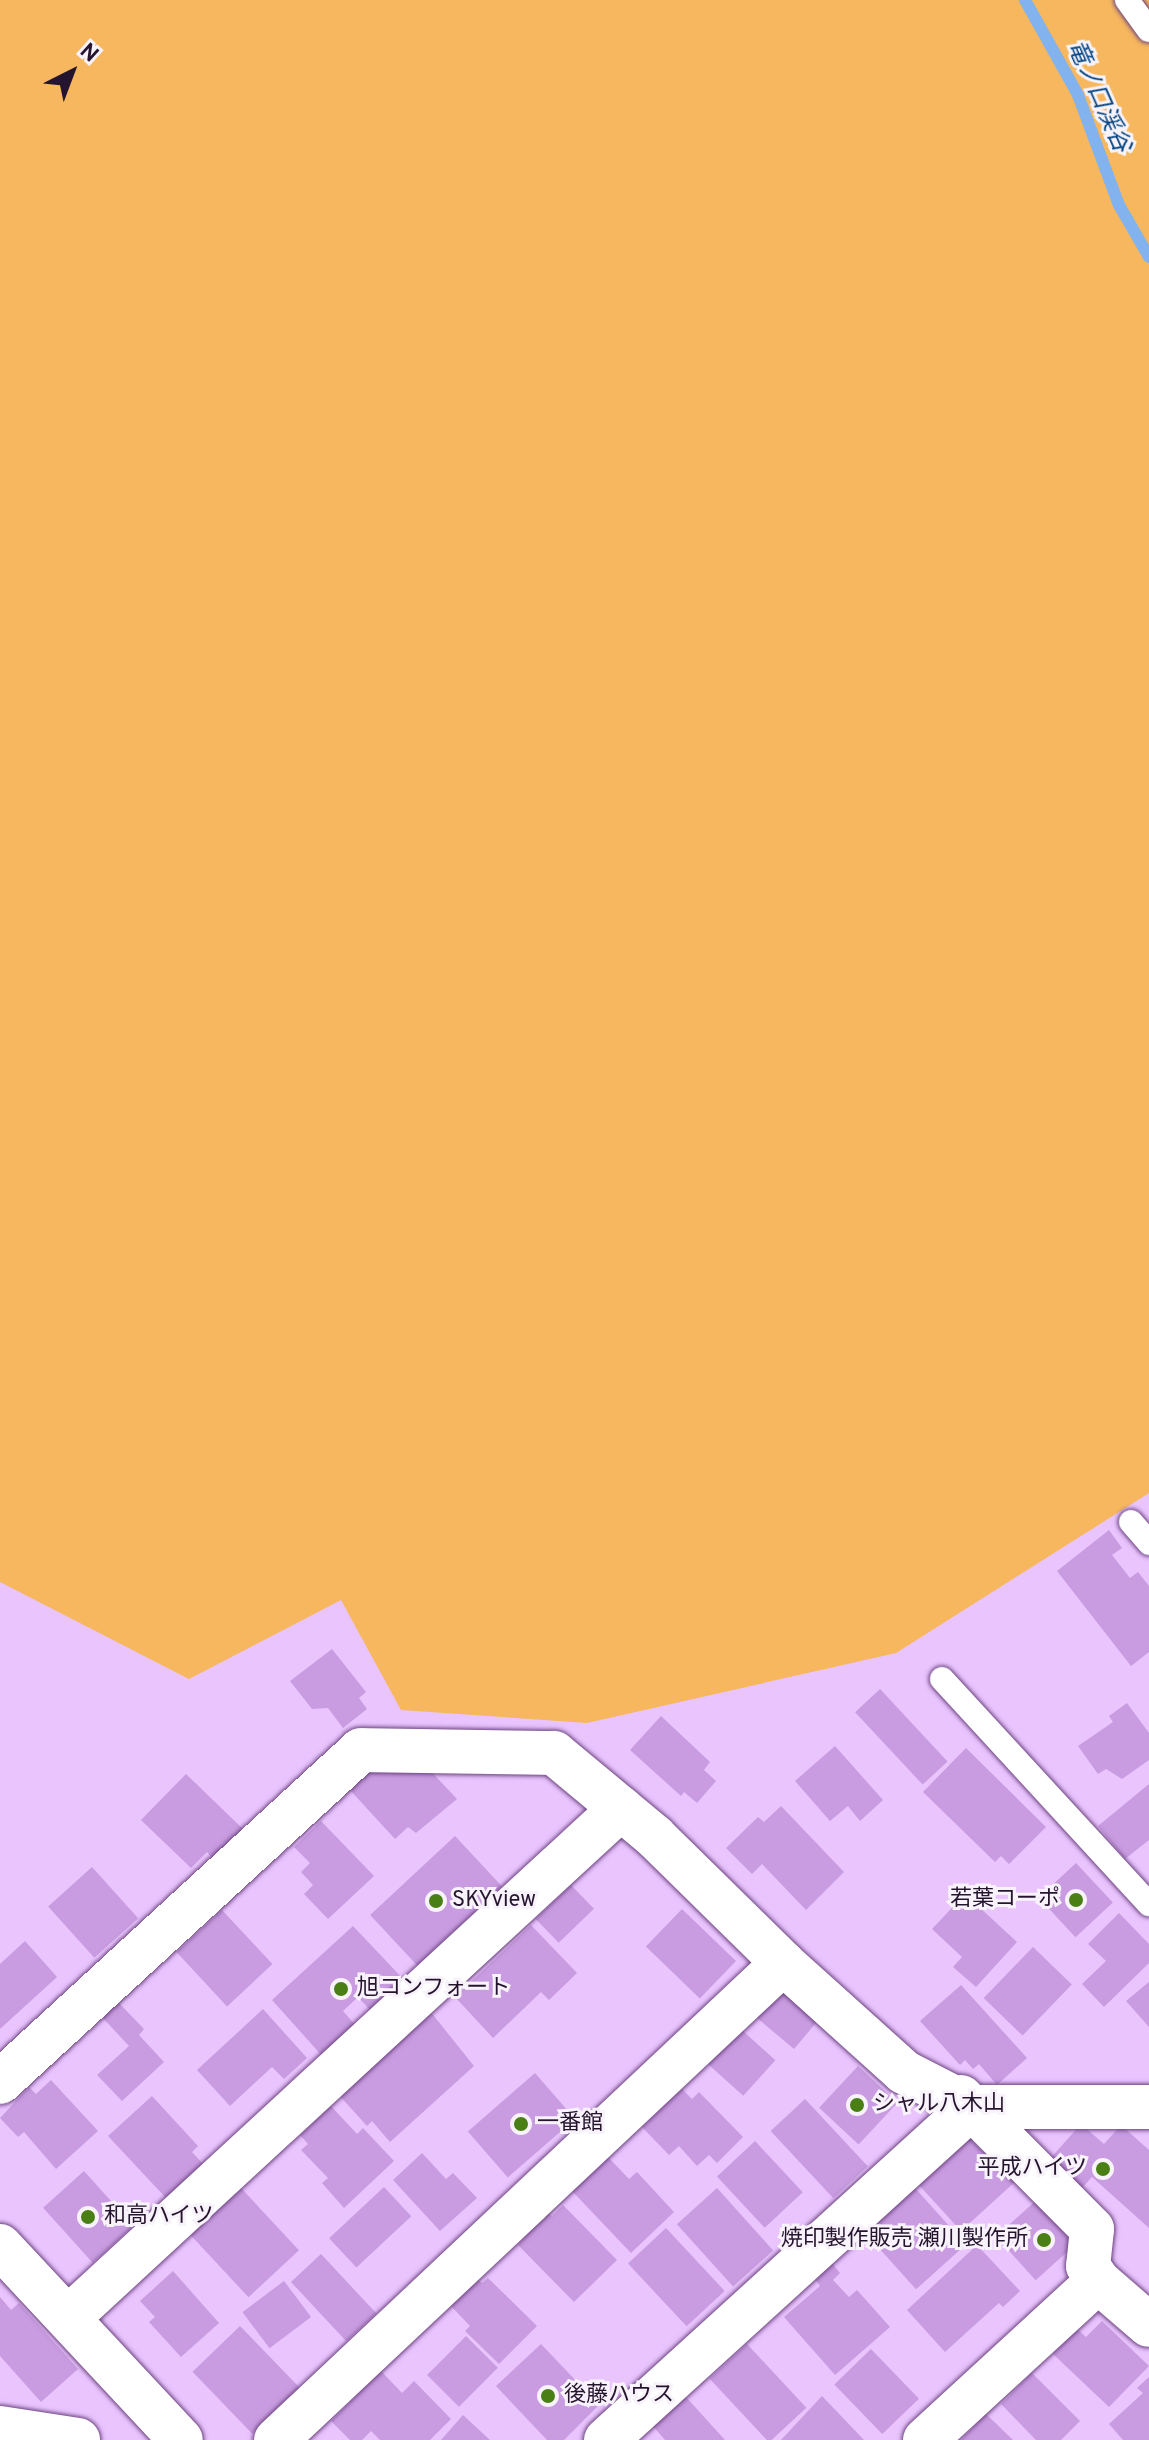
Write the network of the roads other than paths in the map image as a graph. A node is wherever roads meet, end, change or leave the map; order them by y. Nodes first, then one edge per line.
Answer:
1 (1127, 0) edge
2 (1149, 30) edge
3 (1131, 1522) dead end
4 (1149, 1543) edge
5 (942, 1679) dead end
6 (621, 1808) junction
7 (655, 1837) junction
8 (1149, 1904) edge
9 (783, 1963) junction
10 (0, 2082) edge
11 (972, 2107) junction
12 (1149, 2107) edge
13 (0, 2246) edge
14 (1098, 2281) junction
15 (68, 2318) junction
16 (1149, 2325) edge
17 (0, 2428) edge
18 (78, 2440) edge
19 (181, 2440) edge
20 (276, 2440) edge
21 (606, 2440) edge
22 (925, 2440) edge

1 - 2 lane
3 - 4 lane
5 - 8 lane
6 - 7 street
6 - 10 street
6 - 15 street
7 - 9 street
7 - 11 street
9 - 11 street
9 - 20 street
11 - 12 street
11 - 14 street
11 - 21 street
13 - 15 street
14 - 16 street
14 - 22 street
15 - 19 street
17 - 18 street

